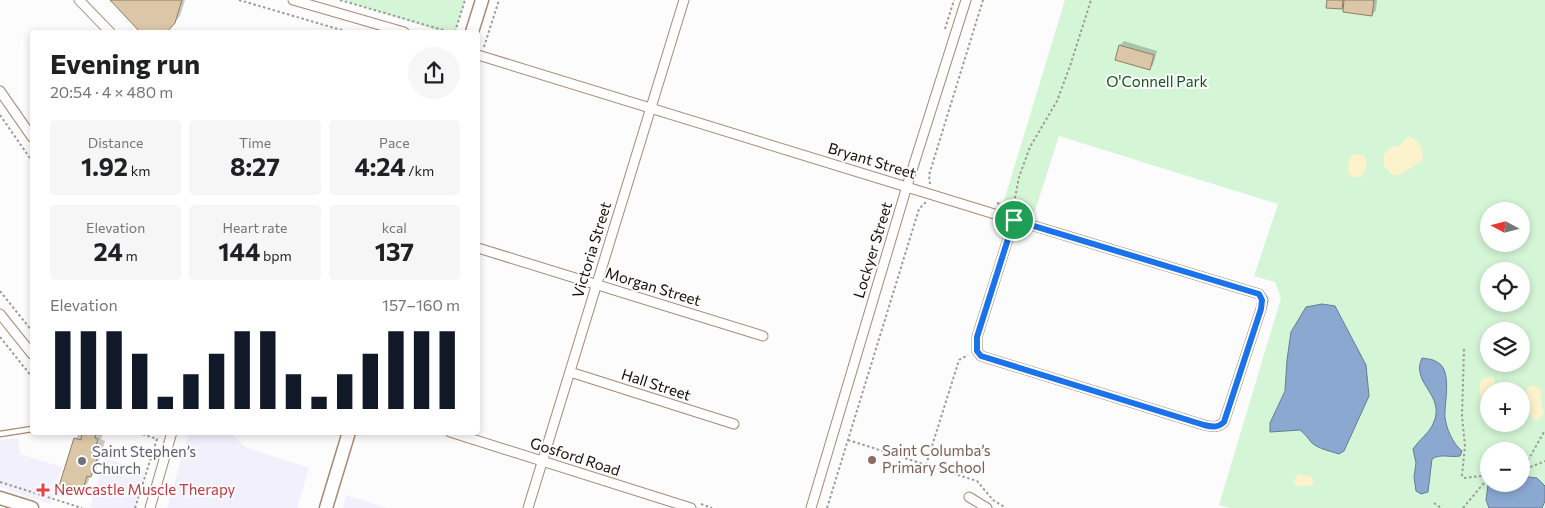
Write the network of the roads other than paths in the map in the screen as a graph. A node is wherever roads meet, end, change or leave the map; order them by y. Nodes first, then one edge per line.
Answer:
1 (79, 0) edge
2 (293, 0) edge
3 (482, 0) edge
4 (684, 0) edge
5 (966, 0) edge
6 (378, 29) edge
7 (108, 30) edge
8 (473, 30) edge
9 (480, 52) edge
10 (0, 91) edge
11 (651, 107) junction
12 (30, 134) edge
13 (907, 186) junction
14 (1014, 220) junction
15 (480, 249) edge
16 (596, 284) junction
17 (0, 314) edge
18 (763, 336) dead end
19 (30, 352) edge
20 (570, 372) junction
21 (734, 424) dead end
22 (30, 429) edge
23 (0, 434) edge
24 (171, 435) edge
25 (348, 435) edge
26 (460, 435) edge
27 (542, 460) junction
28 (969, 497) dead end
29 (0, 498) edge
30 (692, 505) edge
31 (32, 508) edge
32 (150, 508) edge
33 (326, 508) edge
34 (528, 508) edge
35 (811, 508) edge
36 (987, 508) edge

1 - 7 street
2 - 6 street
3 - 8 main road
4 - 11 street, Victoria Street
5 - 13 street, Lockyer Street
9 - 11 street, Bryant Street
10 - 12 street
11 - 13 street, Bryant Street
11 - 16 street, Victoria Street
13 - 14 street, Bryant Street
13 - 35 street, Lockyer Street
14 - 14 street, Bryant Street
15 - 16 street, Morgan Street
16 - 18 street, Morgan Street
16 - 20 street, Victoria Street
17 - 19 street
20 - 21 street, Hall Street
20 - 27 street, Victoria Street
22 - 23 lane
24 - 32 street
25 - 33 main road
26 - 27 street, Gosford Road
27 - 30 street, Gosford Road
27 - 34 street, Victoria Street
28 - 36 street
29 - 31 main road

